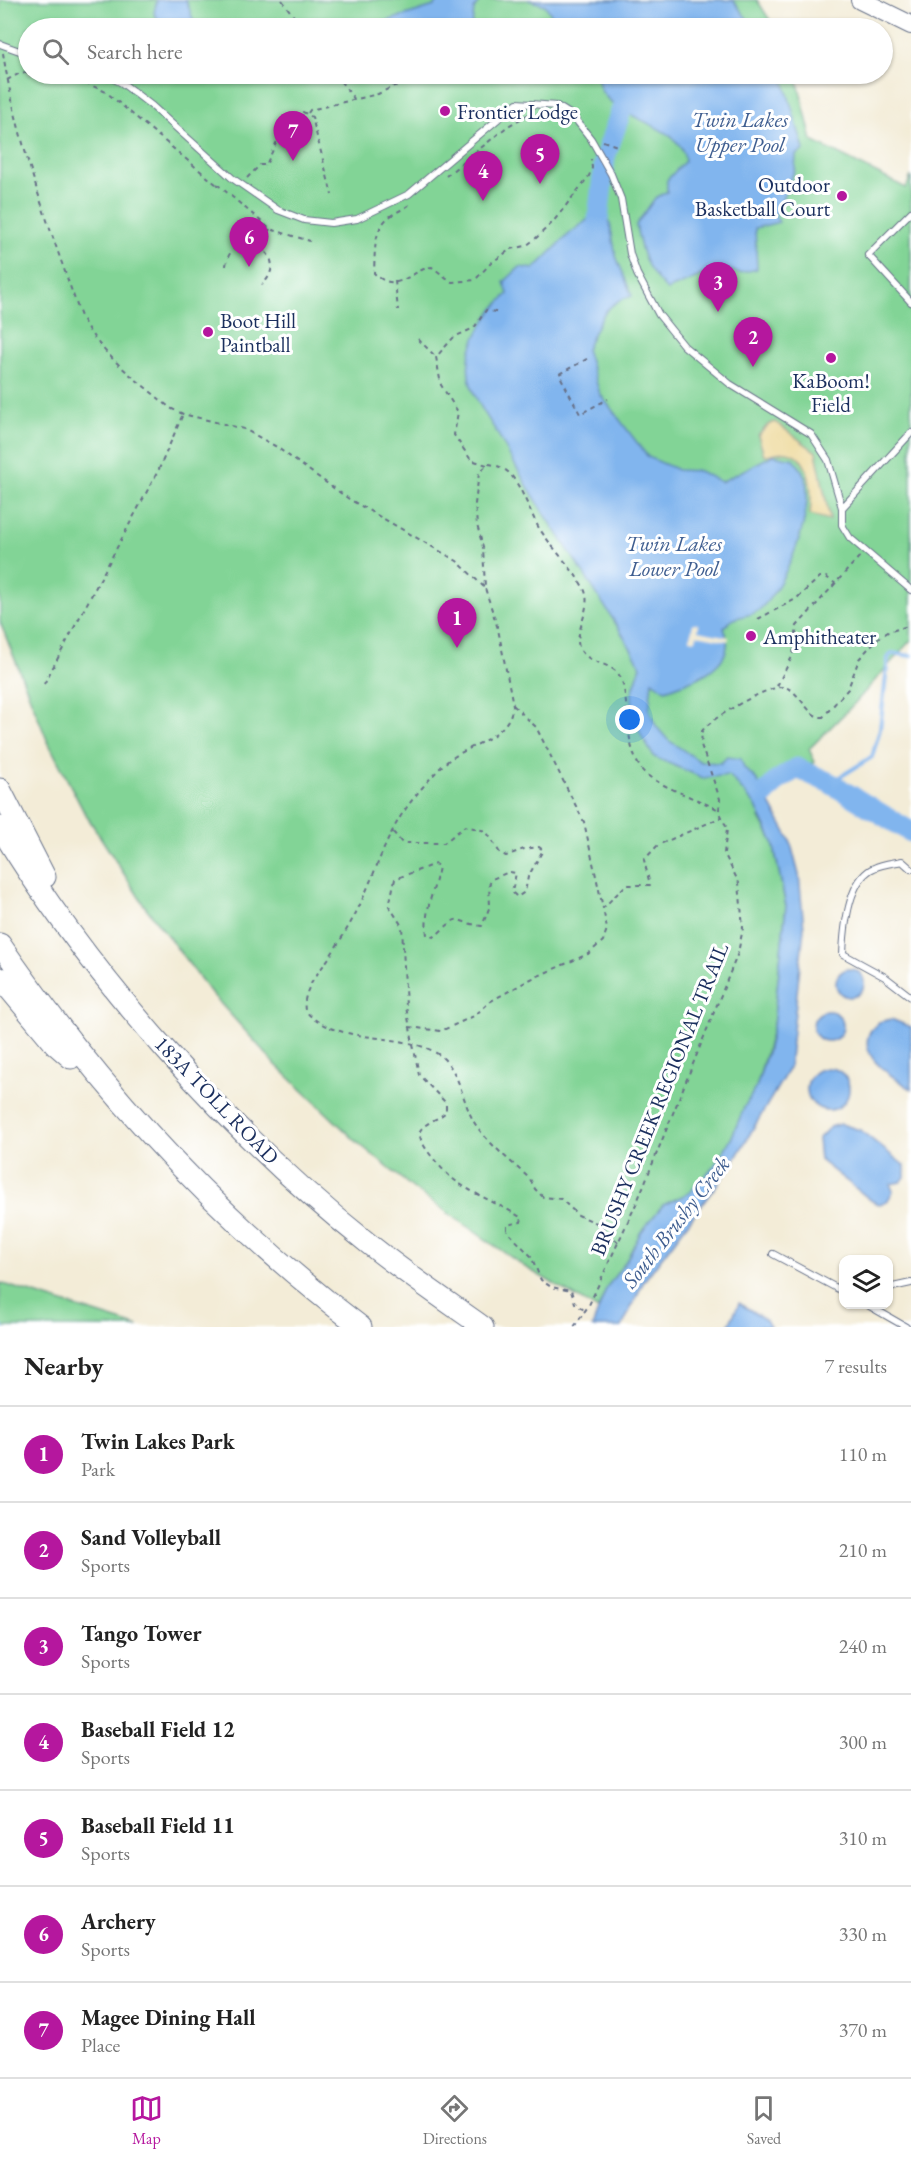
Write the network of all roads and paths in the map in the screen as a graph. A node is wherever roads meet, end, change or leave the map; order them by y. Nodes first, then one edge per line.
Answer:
1 (282, 0) edge
2 (860, 0) edge
3 (295, 18) edge
4 (911, 25) edge
5 (1, 45) edge
6 (18, 51) edge
7 (18, 74) edge
8 (7, 80) junction
9 (88, 84) edge
10 (123, 84) edge
11 (342, 84) edge
12 (407, 84) dead end
13 (355, 100) junction
14 (540, 113) dead end
15 (308, 114) junction
16 (604, 142) dead end
17 (620, 147) dead end
18 (589, 155) dead end
19 (444, 177) dead end
20 (247, 178) dead end
21 (332, 195) dead end
22 (411, 203) dead end
23 (911, 212) edge
24 (270, 229) junction
25 (310, 241) dead end
26 (260, 247) junction
27 (226, 266) dead end
28 (396, 281) junction
29 (262, 285) dead end
30 (911, 302) edge
31 (399, 310) dead end
32 (500, 313) dead end
33 (418, 339) dead end
34 (436, 357) junction
35 (587, 359) dead end
36 (608, 399) dead end
37 (183, 414) junction
38 (911, 433) edge
39 (487, 465) junction
40 (842, 508) junction
41 (864, 552) junction
42 (836, 584) junction
43 (485, 588) junction
44 (911, 590) edge
45 (758, 619) dead end
46 (911, 625) edge
47 (44, 684) dead end
48 (776, 687) junction
49 (513, 705) junction
50 (0, 789) edge
51 (718, 810) junction
52 (722, 817) junction
53 (0, 827) edge
54 (393, 831) junction
55 (911, 869) edge
56 (603, 908) junction
57 (73, 934) junction
58 (0, 944) edge
59 (0, 978) edge
60 (911, 997) edge
61 (409, 1027) junction
62 (413, 1045) junction
63 (106, 1086) junction
64 (618, 1242) junction
65 (773, 1254) dead end
66 (911, 1283) edge
67 (893, 1287) edge
68 (839, 1290) edge
69 (873, 1309) edge
70 (585, 1311) junction
71 (361, 1327) edge
72 (482, 1327) edge
73 (574, 1327) edge
74 (906, 1327) edge

1 - 3 path
2 - 4 main road
5 - 6 lane
5 - 8 path
7 - 8 path
8 - 37 path
9 - 24 path
10 - 40 lane
11 - 13 path
12 - 13 path
13 - 15 path
14 - 19 path
15 - 20 path
15 - 21 path
16 - 17 path
18 - 28 path
22 - 28 path
23 - 30 lane
24 - 25 path
24 - 26 path
26 - 27 path
26 - 29 path
28 - 31 path
32 - 34 path
33 - 34 path
34 - 39 path
35 - 36 path
37 - 43 path
37 - 47 path
38 - 40 lane
39 - 43 path
39 - 51 path
40 - 41 lane
41 - 42 path
41 - 44 lane
42 - 45 path
42 - 48 path
43 - 49 path
46 - 48 path
48 - 51 path, BRUSHY CREEK REGIONAL TRAIL
49 - 54 path
49 - 56 path
50 - 57 highway
51 - 52 path, BRUSHY CREEK REGIONAL TRAIL
52 - 56 path
52 - 64 path, BRUSHY CREEK REGIONAL TRAIL
53 - 57 highway, 183A TOLL ROAD
54 - 61 path
54 - 62 path
55 - 60 lane
56 - 61 path
57 - 72 highway, 183A TOLL ROAD
58 - 63 highway
59 - 63 highway
61 - 62 path
62 - 64 path
62 - 70 path
63 - 71 highway
64 - 70 path, BRUSHY CREEK REGIONAL TRAIL
65 - 68 lane
66 - 67 lane
69 - 74 lane
70 - 73 path, BRUSHY CREEK REGIONAL TRAIL

